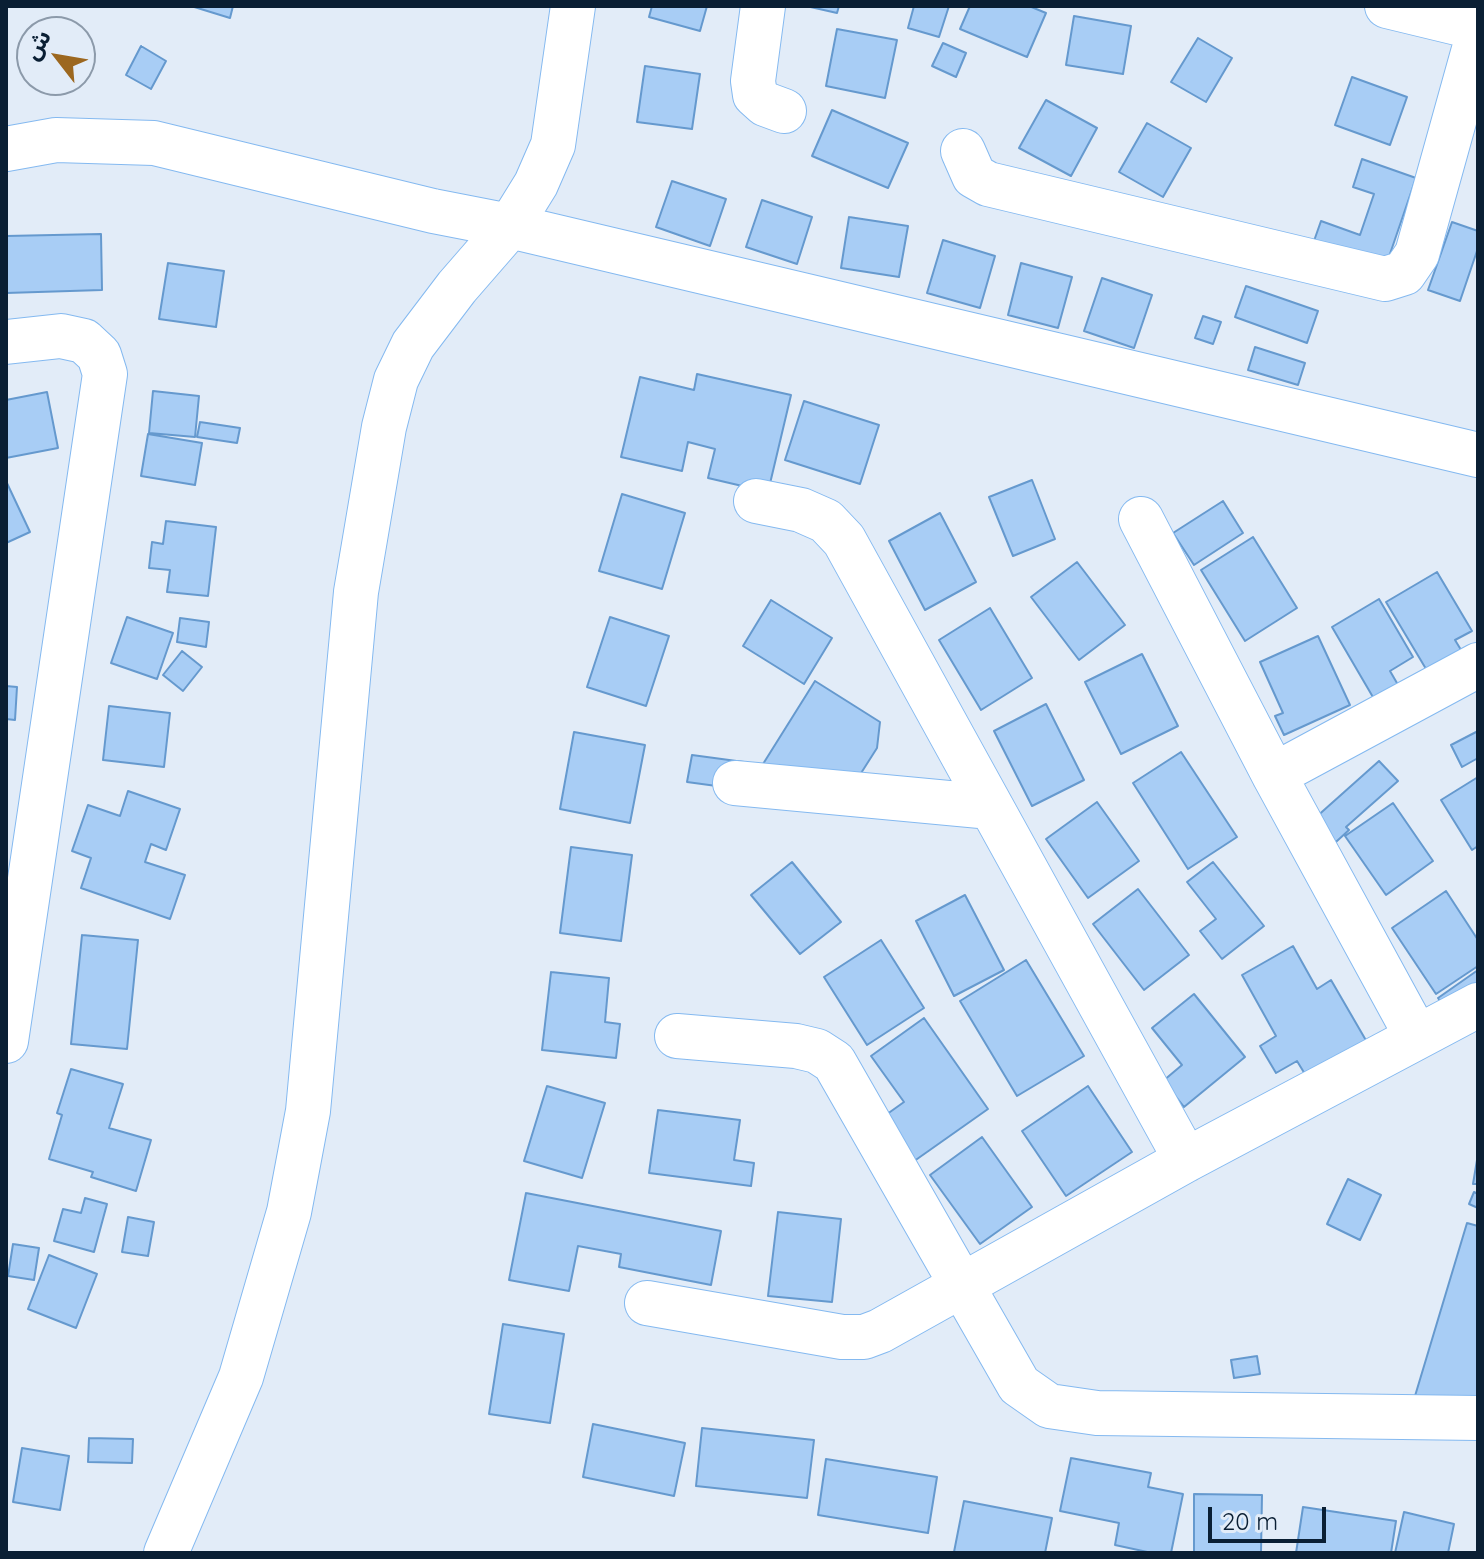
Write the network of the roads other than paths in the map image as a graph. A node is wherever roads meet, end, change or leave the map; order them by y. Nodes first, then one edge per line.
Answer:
1 (573, 6) edge
2 (763, 6) edge
3 (1387, 6) edge
4 (1478, 28) edge
5 (1478, 35) edge
6 (784, 111) dead end
7 (6, 149) edge
8 (963, 151) dead end
9 (510, 226) junction
10 (6, 342) edge
11 (1478, 455) edge
12 (756, 501) dead end
13 (1141, 519) dead end
14 (1478, 665) edge
15 (1274, 775) junction
16 (735, 783) dead end
17 (991, 807) junction
18 (1478, 1005) edge
19 (677, 1036) dead end
20 (1417, 1037) junction
21 (6, 1040) edge
22 (1186, 1160) junction
23 (963, 1287) junction
24 (647, 1303) dead end
25 (1478, 1418) edge
26 (166, 1553) edge

1 - 9 street
2 - 6 street
3 - 4 street
5 - 8 street
7 - 9 street
9 - 11 street
9 - 26 street
10 - 21 street
12 - 17 street
13 - 15 street
14 - 15 street
15 - 20 street
16 - 17 street
17 - 22 street
18 - 20 street
19 - 23 street
20 - 22 street
22 - 23 street
23 - 24 street
23 - 25 street

